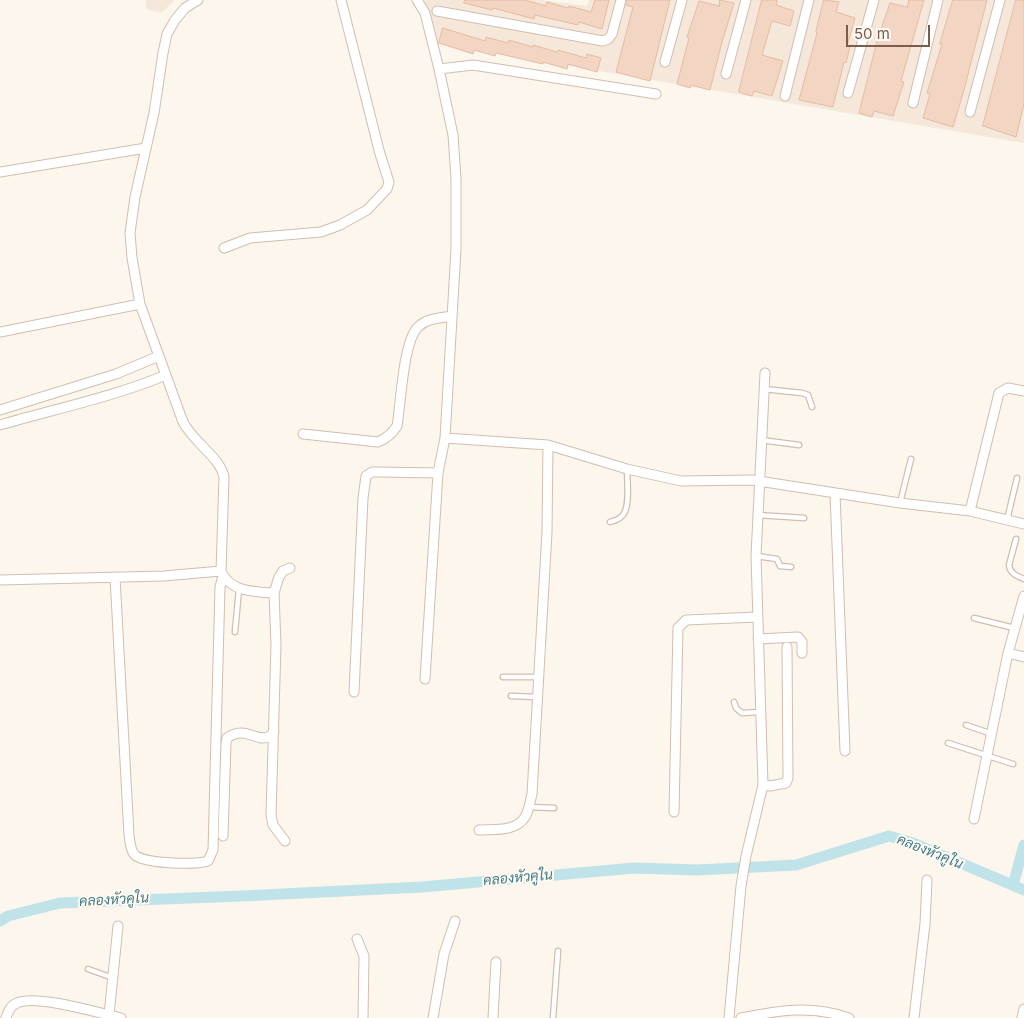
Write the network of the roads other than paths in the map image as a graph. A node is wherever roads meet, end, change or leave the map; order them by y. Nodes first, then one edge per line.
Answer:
1 (198, 0) edge
2 (341, 0) edge
3 (417, 0) edge
4 (620, 0) edge
5 (682, 0) edge
6 (746, 0) edge
7 (809, 0) edge
8 (874, 0) edge
9 (938, 0) edge
10 (1000, 0) edge
11 (437, 11) dead end
12 (665, 62) dead end
13 (439, 69) junction
14 (726, 74) dead end
15 (848, 93) dead end
16 (656, 94) dead end
17 (785, 96) dead end
18 (913, 103) dead end
19 (970, 112) dead end
20 (146, 148) junction
21 (0, 172) edge
22 (224, 248) dead end
23 (140, 304) junction
24 (452, 316) junction
25 (0, 332) edge
26 (159, 356) junction
27 (765, 373) dead end
28 (166, 375) junction
29 (764, 390) junction
30 (1024, 391) edge
31 (812, 407) dead end
32 (0, 410) edge
33 (0, 425) edge
34 (303, 434) dead end
35 (445, 438) junction
36 (761, 440) junction
37 (548, 445) junction
38 (799, 445) dead end
39 (910, 459) dead end
40 (628, 469) junction
41 (438, 473) junction
42 (1017, 478) dead end
43 (759, 482) junction
44 (835, 493) junction
45 (900, 503) junction
46 (970, 511) junction
47 (757, 515) junction
48 (804, 518) dead end
49 (1007, 520) junction
50 (610, 522) dead end
51 (1024, 524) edge
52 (1016, 538) dead end
53 (756, 556) junction
54 (792, 567) dead end
55 (290, 568) dead end
56 (222, 573) junction
57 (115, 577) junction
58 (1024, 578) edge
59 (0, 580) edge
60 (239, 589) junction
61 (274, 593) junction
62 (1024, 596) edge
63 (757, 617) junction
64 (974, 618) dead end
65 (1014, 628) junction
66 (235, 632) dead end
67 (758, 640) junction
68 (787, 647) dead end
69 (802, 653) dead end
70 (1008, 653) junction
71 (1024, 657) edge
72 (503, 677) dead end
73 (539, 677) junction
74 (425, 679) dead end
75 (354, 692) dead end
76 (511, 696) dead end
77 (539, 697) junction
78 (734, 702) dead end
79 (760, 712) junction
80 (966, 725) dead end
81 (274, 732) junction
82 (992, 734) junction
83 (948, 744) dead end
84 (844, 751) dead end
85 (988, 756) junction
86 (1013, 764) dead end
87 (763, 784) junction
88 (528, 807) junction
89 (554, 808) dead end
90 (674, 812) dead end
91 (974, 819) dead end
92 (479, 830) dead end
93 (223, 836) dead end
94 (285, 841) dead end
95 (927, 880) dead end
96 (455, 921) dead end
97 (118, 926) dead end
98 (357, 939) dead end
99 (558, 951) dead end
100 (496, 962) dead end
101 (88, 969) dead end
102 (113, 978) junction
103 (1024, 1009) edge
104 (799, 1013) edge
105 (109, 1015) junction
106 (6, 1018) edge
107 (121, 1018) edge
108 (363, 1018) edge
109 (434, 1018) edge
110 (493, 1018) edge
111 (553, 1018) edge
112 (729, 1018) edge
113 (741, 1018) edge
114 (848, 1018) edge
115 (914, 1018) edge
116 (1022, 1018) edge

1 - 20 street
2 - 22 street
3 - 13 street
4 - 11 street
5 - 12 street
6 - 14 street
7 - 17 street
8 - 15 street
9 - 18 street
10 - 19 street
13 - 16 street
13 - 24 street
20 - 21 street
20 - 23 street
23 - 25 street
23 - 26 street
24 - 34 street
24 - 35 street
26 - 28 street
26 - 32 street
27 - 29 street
28 - 33 street
28 - 56 street
29 - 31 lane
29 - 36 street
30 - 46 street
35 - 37 street
35 - 41 street
36 - 38 lane
36 - 43 street
37 - 40 street
37 - 73 street
39 - 45 lane
40 - 43 street
40 - 50 lane
41 - 74 street
41 - 75 street
42 - 49 lane
43 - 44 street
43 - 47 street
44 - 45 street
44 - 84 street
45 - 46 street
46 - 49 street
47 - 48 lane
47 - 53 street
49 - 51 street
52 - 58 lane
53 - 54 lane
53 - 63 street
55 - 61 street
56 - 57 street
56 - 57 street
56 - 60 street
57 - 59 street
60 - 61 street
60 - 66 lane
61 - 81 street
62 - 65 street
63 - 67 street
63 - 90 street
64 - 65 lane
65 - 70 street
67 - 69 street
67 - 79 street
68 - 87 street
70 - 71 street
70 - 82 street
72 - 73 lane
73 - 77 street
76 - 77 lane
77 - 88 street
78 - 79 lane
79 - 87 street
80 - 82 lane
81 - 93 street
81 - 94 street
82 - 85 street
83 - 85 lane
85 - 86 lane
85 - 91 street
87 - 112 street
88 - 89 lane
88 - 92 street
95 - 115 street
96 - 109 street
97 - 102 street
98 - 108 street
99 - 111 lane
100 - 110 street
101 - 102 lane
102 - 105 street
103 - 116 street
104 - 113 street
104 - 114 street
105 - 106 street
105 - 107 street

